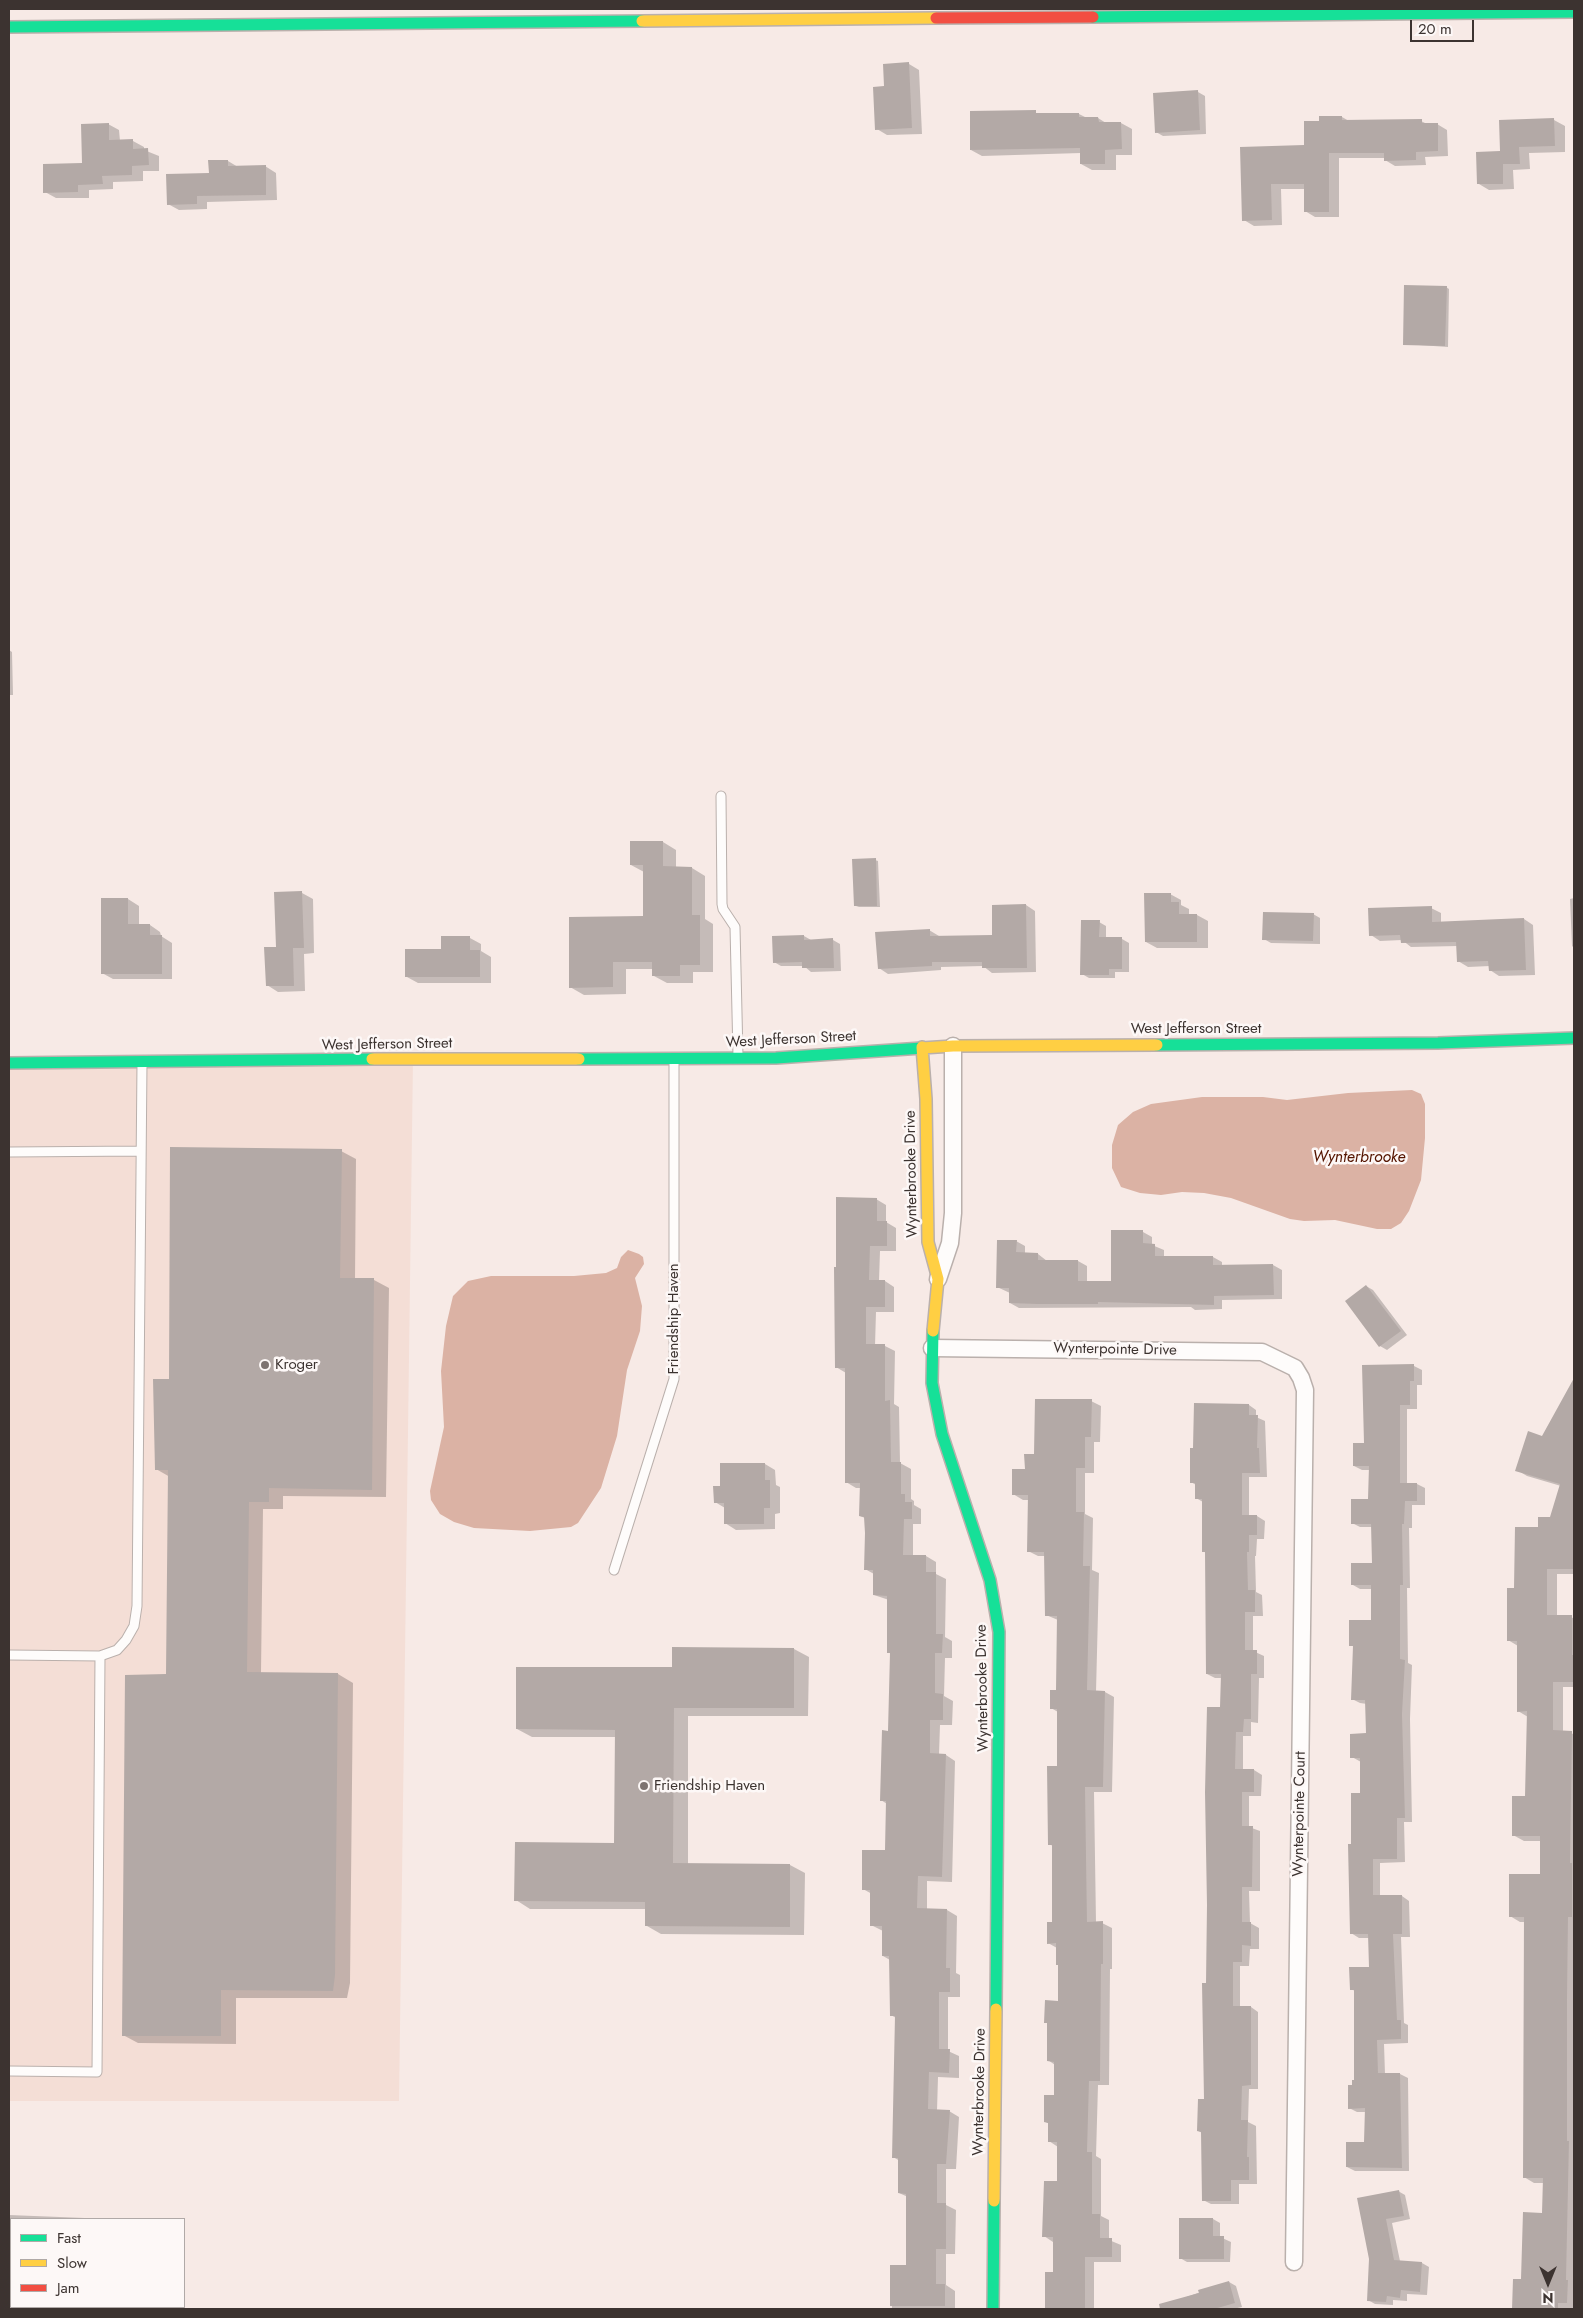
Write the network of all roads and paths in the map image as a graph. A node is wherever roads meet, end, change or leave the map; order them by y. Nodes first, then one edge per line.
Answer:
1 (1515, 11) edge
2 (1574, 12) edge
3 (688, 15) edge
4 (9, 27) edge
5 (720, 796) dead end
6 (1574, 1038) edge
7 (953, 1046) junction
8 (922, 1047) junction
9 (674, 1059) junction
10 (738, 1059) junction
11 (9, 1063) edge
12 (142, 1063) junction
13 (141, 1151) junction
14 (9, 1152) edge
15 (938, 1279) junction
16 (932, 1348) junction
17 (1295, 1368) joint
18 (614, 1570) dead end
19 (9, 1655) edge
20 (100, 1656) junction
21 (9, 2071) edge
22 (1294, 2262) dead end
23 (993, 2309) edge

1 - 2 street
1 - 3 street
3 - 4 street
5 - 10 lane
6 - 7 street, West Jefferson Street
7 - 8 street, West Jefferson Street
7 - 15 street
8 - 10 street, West Jefferson Street
8 - 15 street, Wynterbrooke Drive
9 - 10 street, West Jefferson Street
9 - 12 street, West Jefferson Street
9 - 18 lane, Friendship Haven
11 - 12 street, West Jefferson Street
12 - 13 lane
13 - 14 lane
13 - 20 lane
15 - 16 street, Wynterbrooke Drive
16 - 17 street, Wynterpointe Drive
16 - 23 street, Wynterbrooke Drive
17 - 22 street, Wynterpointe Court
19 - 20 lane
20 - 21 lane

